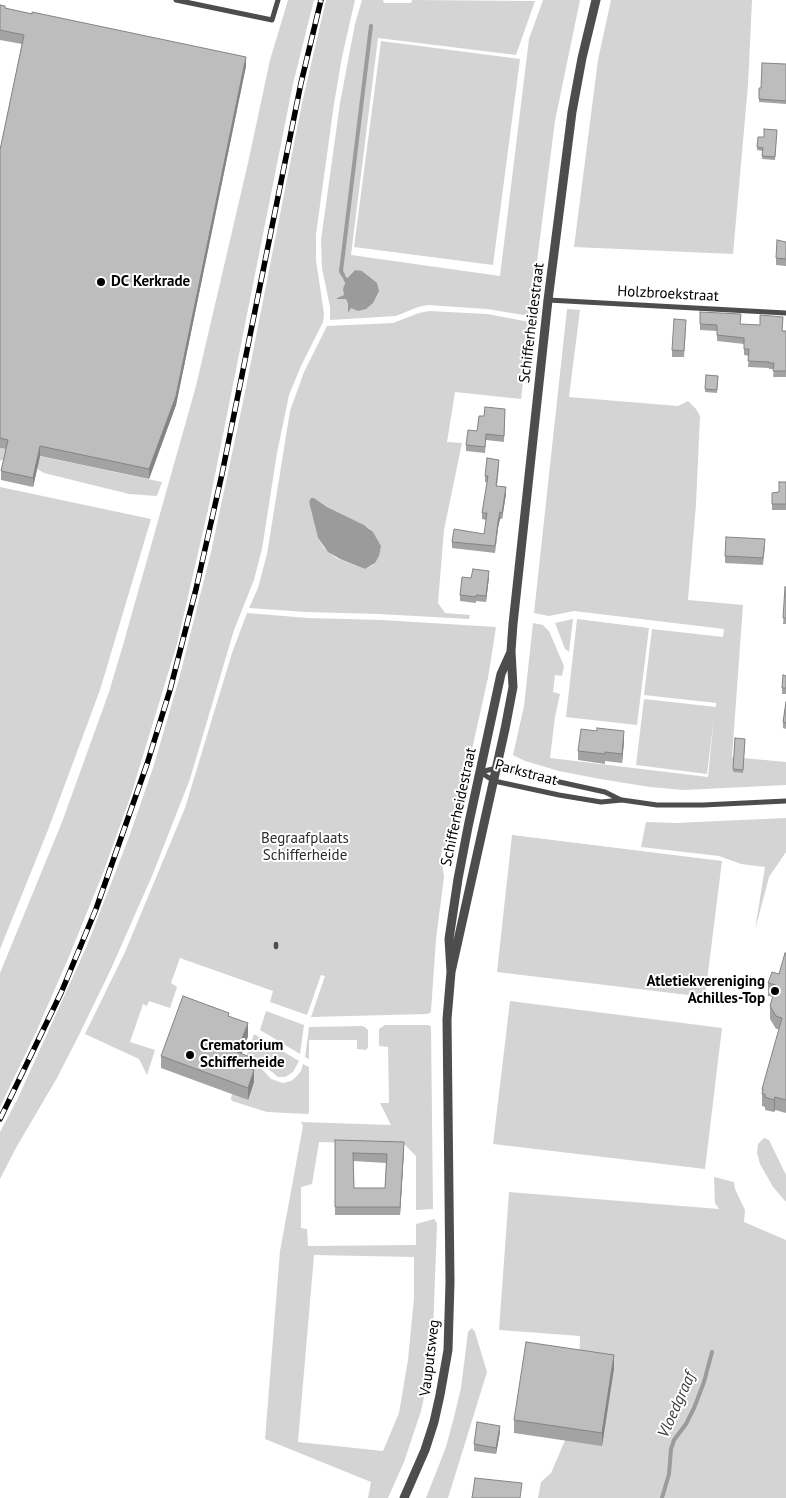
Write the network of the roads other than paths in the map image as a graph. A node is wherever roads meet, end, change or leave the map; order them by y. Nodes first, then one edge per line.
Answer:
1 (176, 0) edge
2 (278, 0) edge
3 (596, 0) edge
4 (548, 300) junction
5 (786, 313) edge
6 (511, 651) junction
7 (497, 768) junction
8 (480, 772) junction
9 (494, 781) junction
10 (622, 800) junction
11 (786, 801) edge
12 (451, 972) junction
13 (449, 1215) joint
14 (404, 1498) edge

1 - 2 street
3 - 4 street, Schifferheidestraat
4 - 5 street, Holzbroekstraat
4 - 6 street, Schifferheidestraat
6 - 7 street, Schifferheidestraat
6 - 8 street, Schifferheidestraat
7 - 8 street, Parkstraat
7 - 9 street, Schifferheidestraat
7 - 10 street, Parkstraat
8 - 9 street, Parkstraat
8 - 12 street, Schifferheidestraat
9 - 10 street, Parkstraat
9 - 12 street, Schifferheidestraat
10 - 11 street, Parkstraat
12 - 13 street, Schifferheidestraat
13 - 14 street, Vauputsweg

